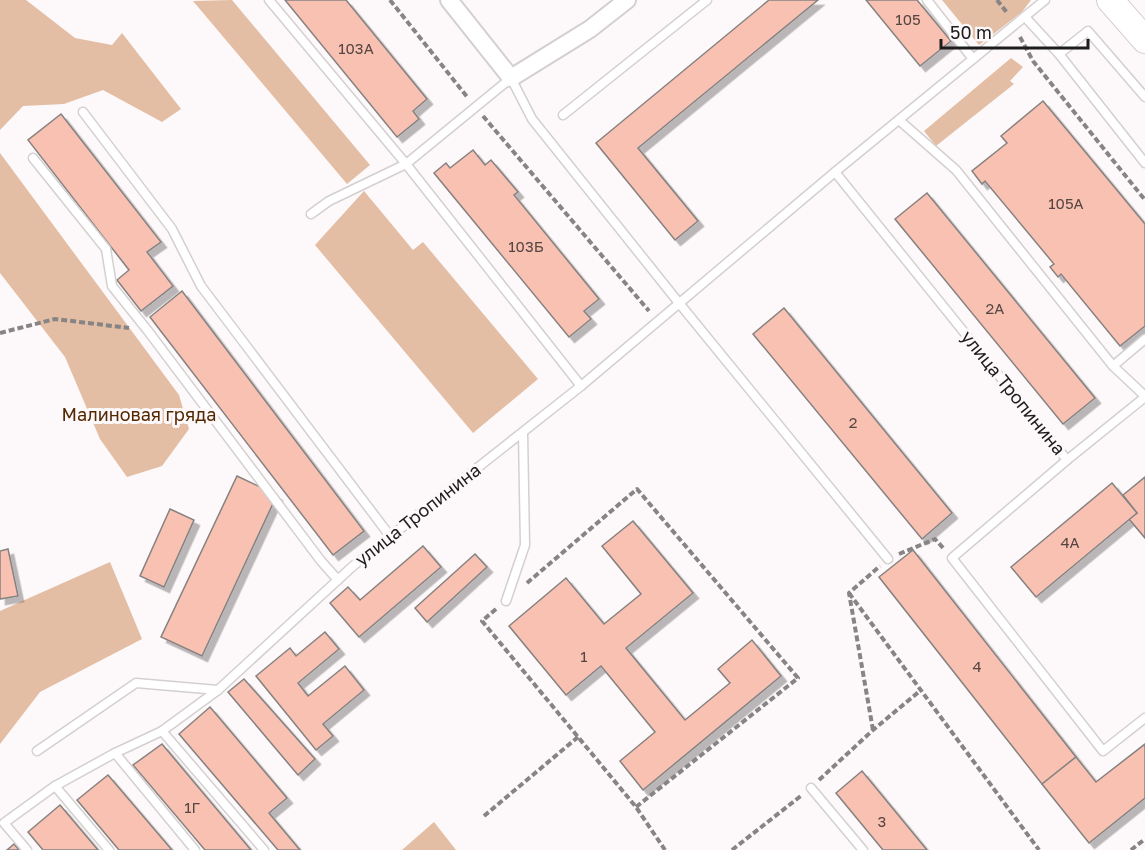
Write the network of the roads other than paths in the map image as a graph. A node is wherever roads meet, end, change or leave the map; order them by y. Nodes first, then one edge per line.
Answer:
1 (269, 0) edge
2 (449, 0) edge
3 (627, 0) edge
4 (706, 0) edge
5 (927, 0) edge
6 (1045, 0) edge
7 (1110, 0) edge
8 (1025, 17) junction
9 (1145, 40) edge
10 (1059, 54) junction
11 (974, 59) junction
12 (511, 78) junction
13 (1145, 97) edge
14 (83, 112) dead end
15 (563, 115) dead end
16 (899, 120) junction
17 (33, 158) dead end
18 (1145, 163) edge
19 (406, 165) junction
20 (835, 172) junction
21 (311, 214) dead end
22 (679, 303) junction
23 (1145, 339) edge
24 (1113, 366) junction
25 (581, 386) junction
26 (1145, 396) edge
27 (523, 433) junction
28 (1067, 460) junction
29 (390, 536) junction
30 (888, 559) road end
31 (338, 580) junction
32 (506, 601) road end
33 (218, 690) junction
34 (1145, 718) edge
35 (162, 731) junction
36 (37, 751) dead end
37 (115, 753) junction
38 (55, 786) junction
39 (811, 788) road end
40 (2, 824) edge
41 (27, 850) edge
42 (109, 850) edge
43 (195, 850) edge
44 (264, 850) edge
45 (863, 850) edge

1 - 19 lane
2 - 12 street
3 - 12 street
4 - 15 lane
5 - 11 lane
6 - 8 lane, улица Тропинина
7 - 9 main road
8 - 10 lane
8 - 11 lane, улица Тропинина
10 - 13 lane
10 - 18 lane
11 - 16 lane, улица Тропинина
12 - 19 lane
12 - 22 lane
14 - 29 lane
16 - 20 lane, улица Тропинина
16 - 24 lane
17 - 31 lane
19 - 21 lane
19 - 25 lane
20 - 22 lane, улица Тропинина
20 - 28 lane, улица Тропинина
22 - 25 lane, улица Тропинина
22 - 30 lane
23 - 24 lane
24 - 26 lane
25 - 27 lane, улица Тропинина
26 - 28 lane
27 - 29 lane, улица Тропинина
27 - 32 lane
28 - 34 lane, улица Тропинина
29 - 31 lane, улица Тропинина
31 - 33 lane, улица Тропинина
33 - 35 lane, улица Тропинина
33 - 36 lane
35 - 37 lane, улица Тропинина
35 - 44 lane
37 - 38 lane, улица Тропинина
37 - 43 lane
38 - 40 lane, улица Тропинина
38 - 42 lane
39 - 45 lane
40 - 41 lane

